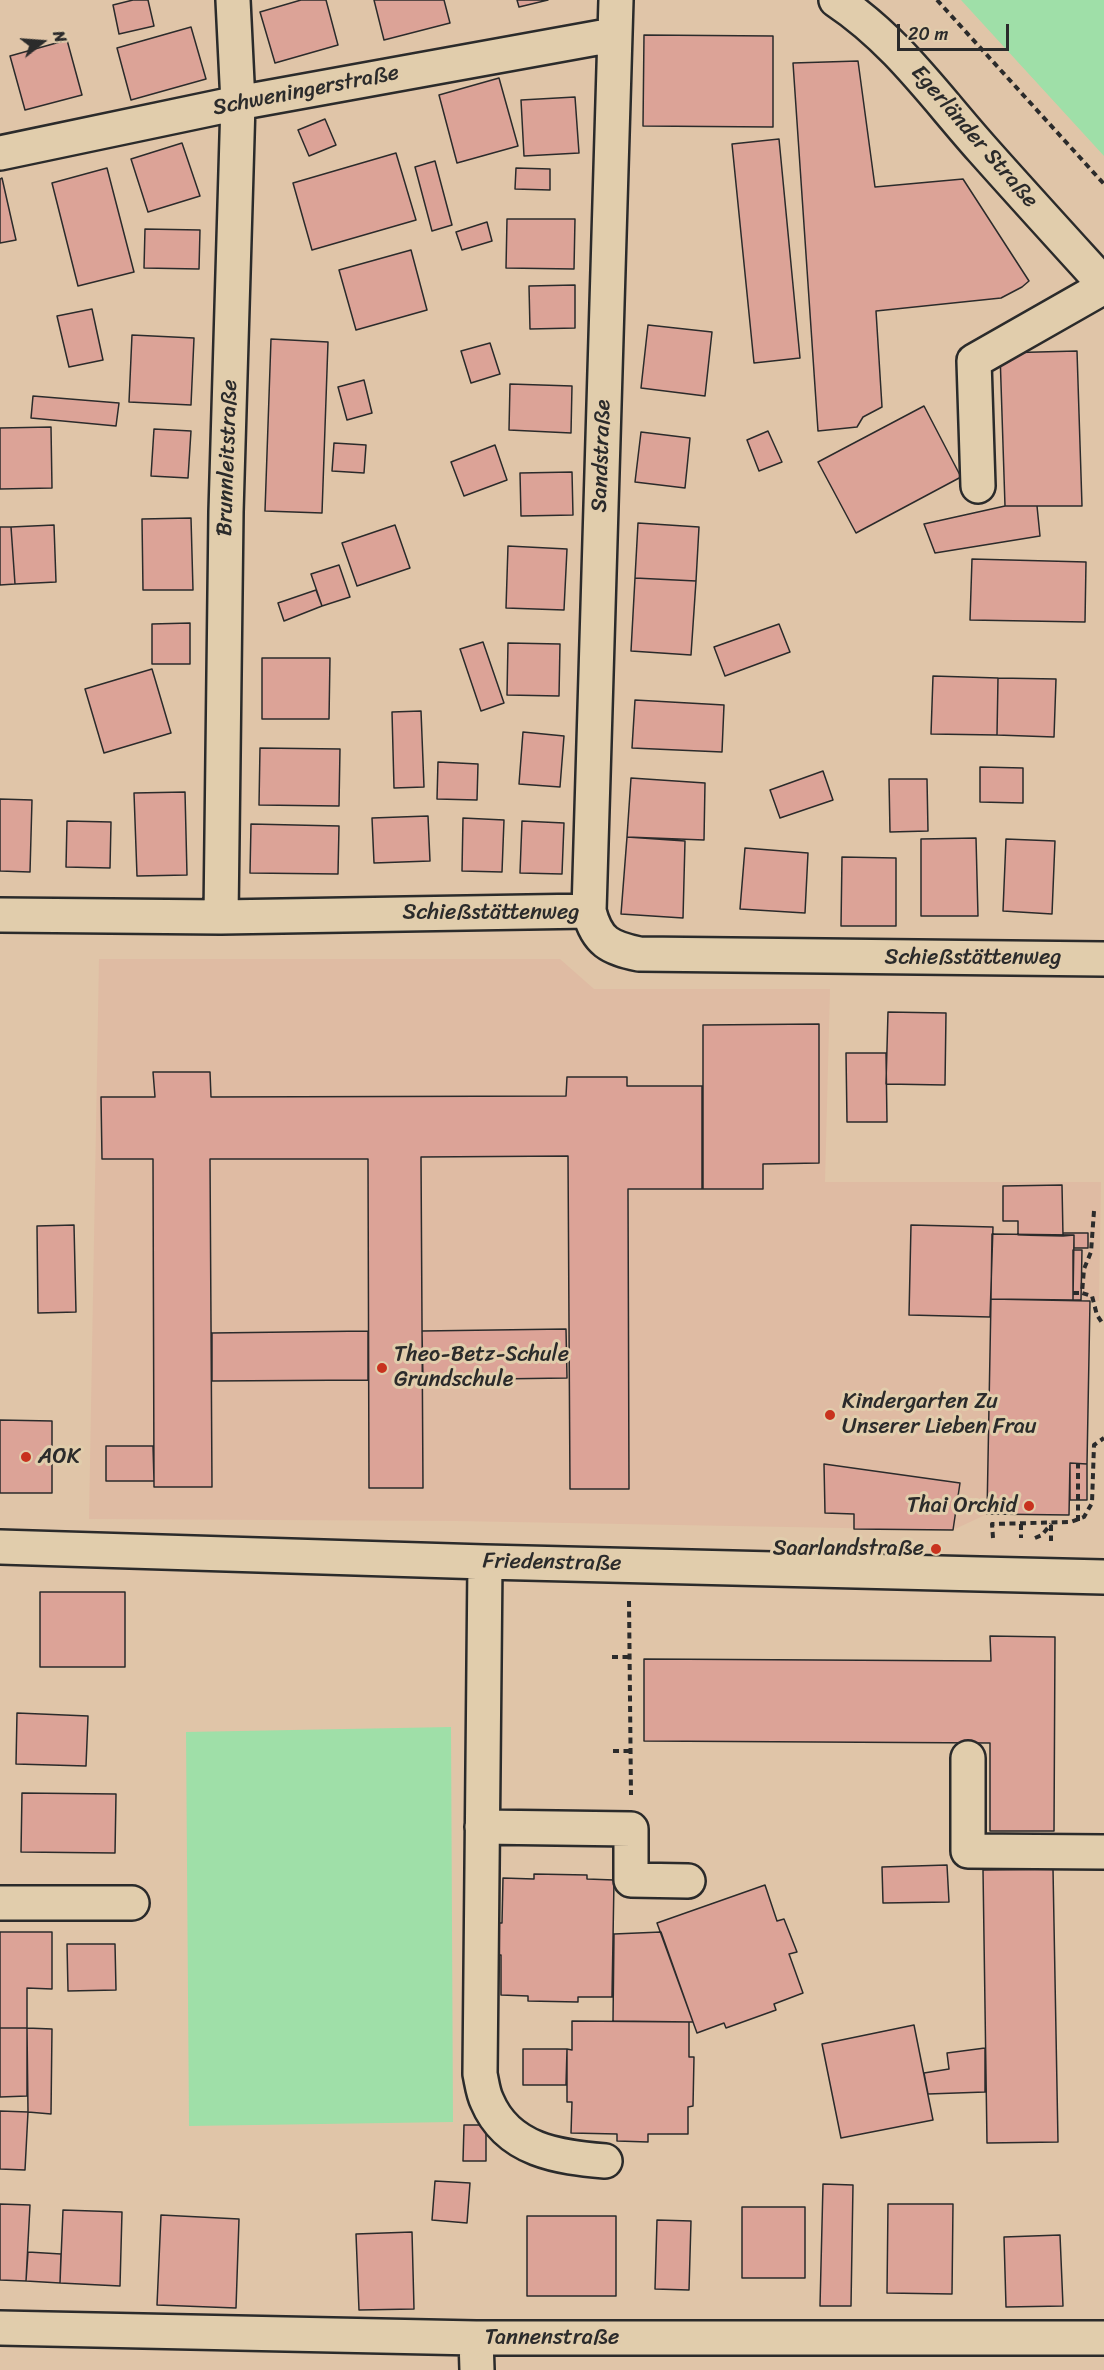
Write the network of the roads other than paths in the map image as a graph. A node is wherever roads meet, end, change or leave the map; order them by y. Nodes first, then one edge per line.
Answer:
1 (233, 0) edge
2 (616, 0) edge
3 (836, 0) edge
4 (614, 35) junction
5 (238, 103) junction
6 (0, 153) edge
7 (1104, 285) edge
8 (978, 486) dead end
9 (589, 911) junction
10 (0, 915) edge
11 (221, 917) junction
12 (1104, 959) edge
13 (0, 1547) edge
14 (485, 1562) junction
15 (1104, 1576) edge
16 (969, 1758) dead end
17 (482, 1827) junction
18 (1104, 1852) edge
19 (688, 1881) dead end
20 (0, 1903) edge
21 (132, 1903) dead end
22 (605, 2162) dead end
23 (0, 2328) edge
24 (477, 2338) junction
25 (1104, 2338) edge
26 (477, 2370) edge

1 - 5 street, Brunnleitstraße
2 - 4 street, Sandstraße
3 - 7 street, Egerländer Straße
4 - 5 street, Schweningerstraße
4 - 9 street, Sandstraße
5 - 6 street, Schweningerstraße
5 - 11 street, Brunnleitstraße
7 - 8 street
9 - 11 street, Schießstättenweg
9 - 12 street, Schießstättenweg
10 - 11 street, Schießstättenweg
13 - 14 street, Friedenstraße
14 - 15 street, Friedenstraße
14 - 17 street
16 - 18 street
17 - 19 street
17 - 22 street
20 - 21 street
23 - 24 street, Tannenstraße
24 - 25 street, Tannenstraße
24 - 26 street

